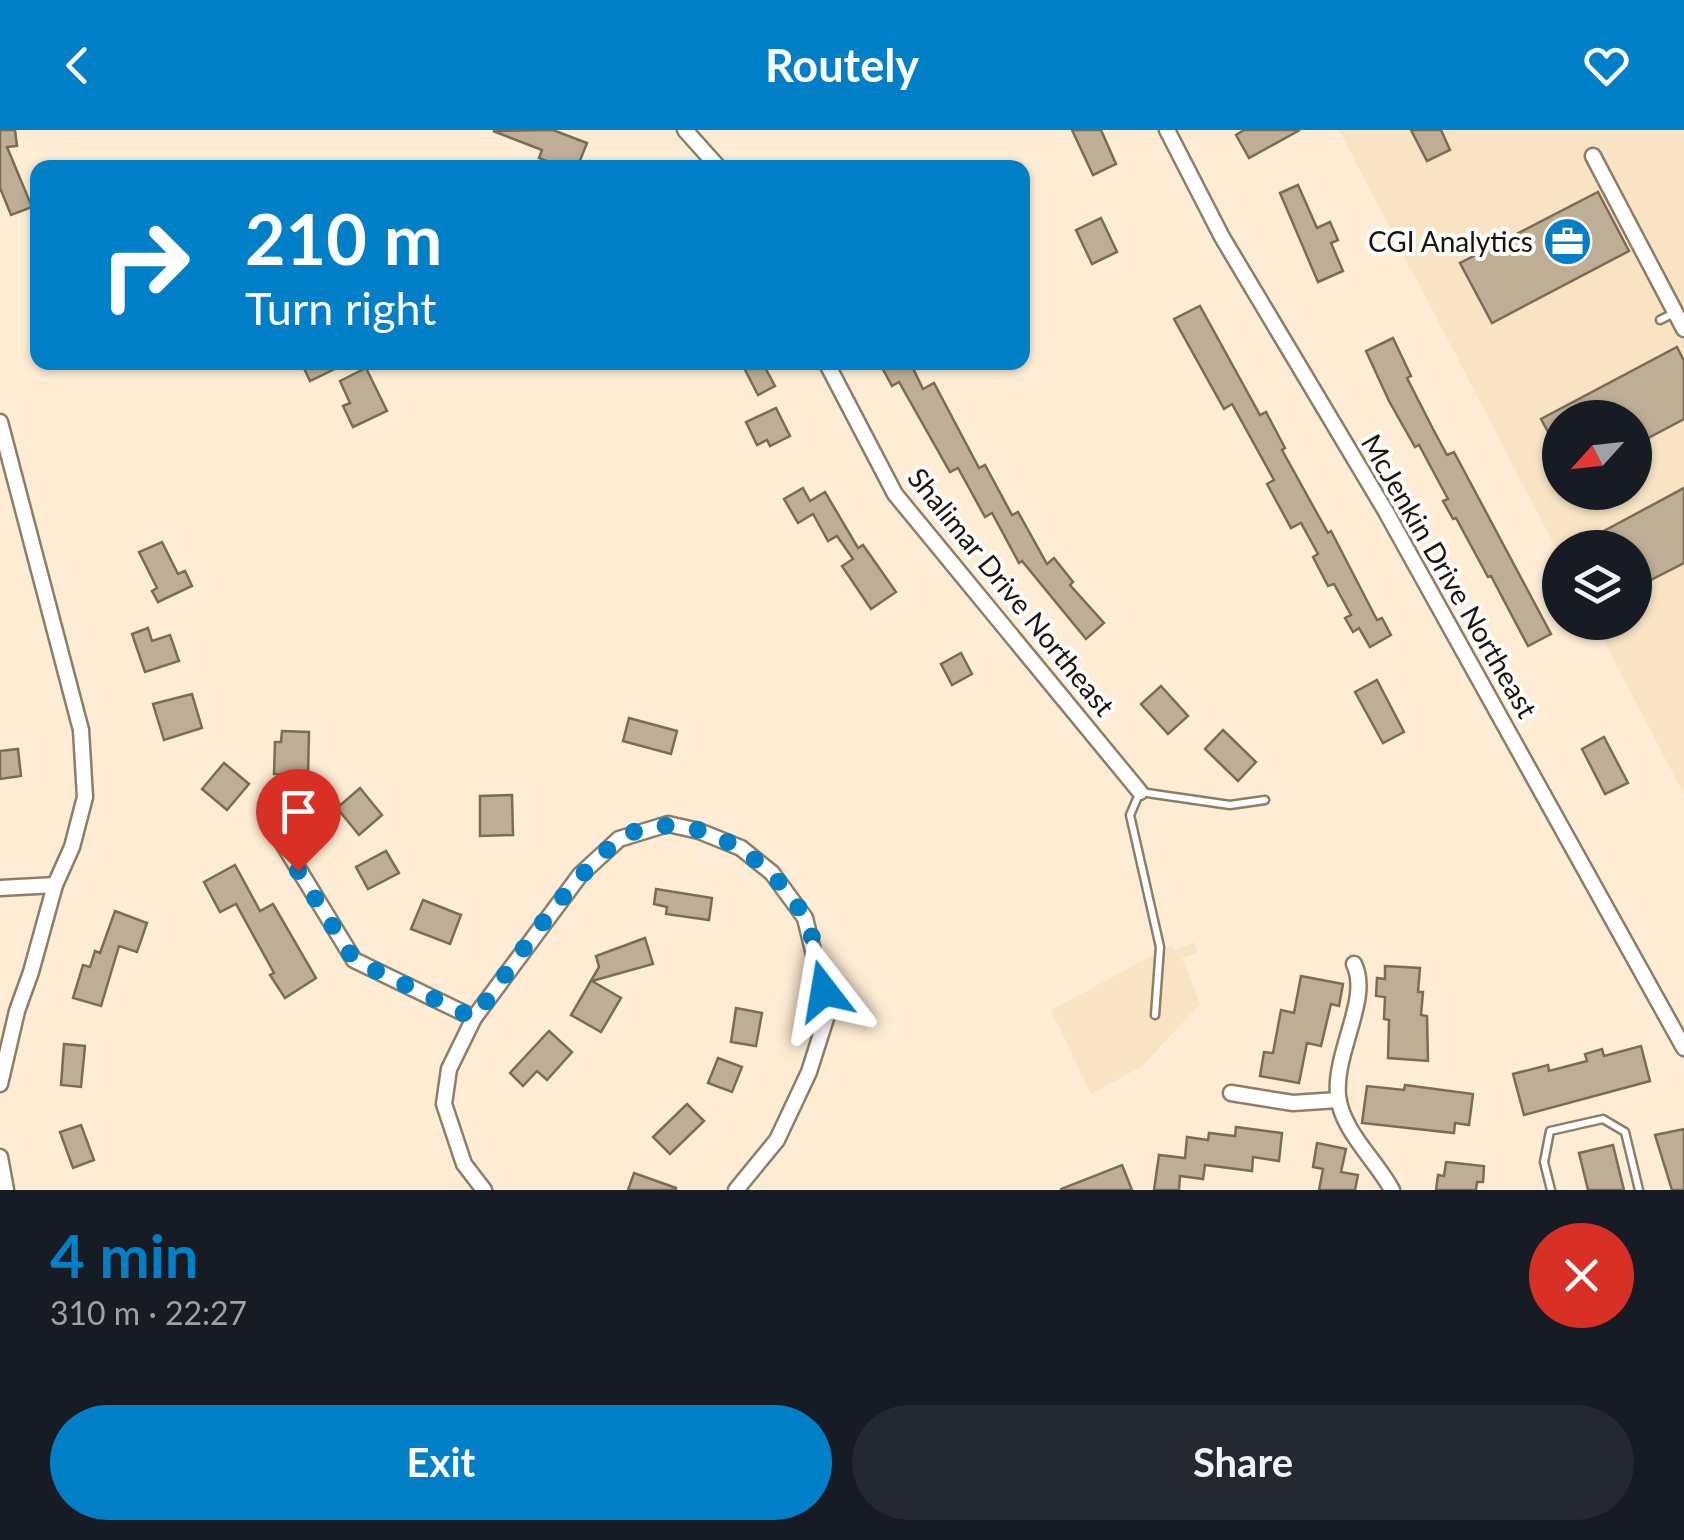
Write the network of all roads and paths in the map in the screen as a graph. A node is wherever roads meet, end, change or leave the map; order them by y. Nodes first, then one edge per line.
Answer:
1 (685, 130) edge
2 (1166, 130) edge
3 (1590, 159) dead end
4 (712, 160) edge
5 (1675, 312) junction
6 (1660, 320) dead end
7 (1684, 329) edge
8 (830, 370) edge
9 (0, 422) edge
10 (1140, 792) junction
11 (1265, 800) dead end
12 (279, 838) dead end
13 (54, 885) junction
14 (0, 888) edge
15 (1354, 964) dead end
16 (1156, 1015) dead end
17 (474, 1018) junction
18 (1684, 1048) edge
19 (0, 1084) edge
20 (1231, 1093) dead end
21 (1338, 1100) junction
22 (0, 1157) edge
23 (6, 1190) edge
24 (484, 1190) edge
25 (736, 1190) edge
26 (1392, 1190) edge
27 (1550, 1190) edge
28 (1639, 1190) edge

1 - 4 street
2 - 18 street, McJenkin Drive Northeast
3 - 5 street
5 - 6 lane
5 - 7 street
8 - 10 street, Shalimar Drive Northeast
9 - 13 street
10 - 11 lane
10 - 16 lane
12 - 17 street
13 - 14 street
13 - 19 street
15 - 21 street
17 - 24 street
17 - 25 street
20 - 21 street
21 - 26 street
22 - 23 street
27 - 28 lane

